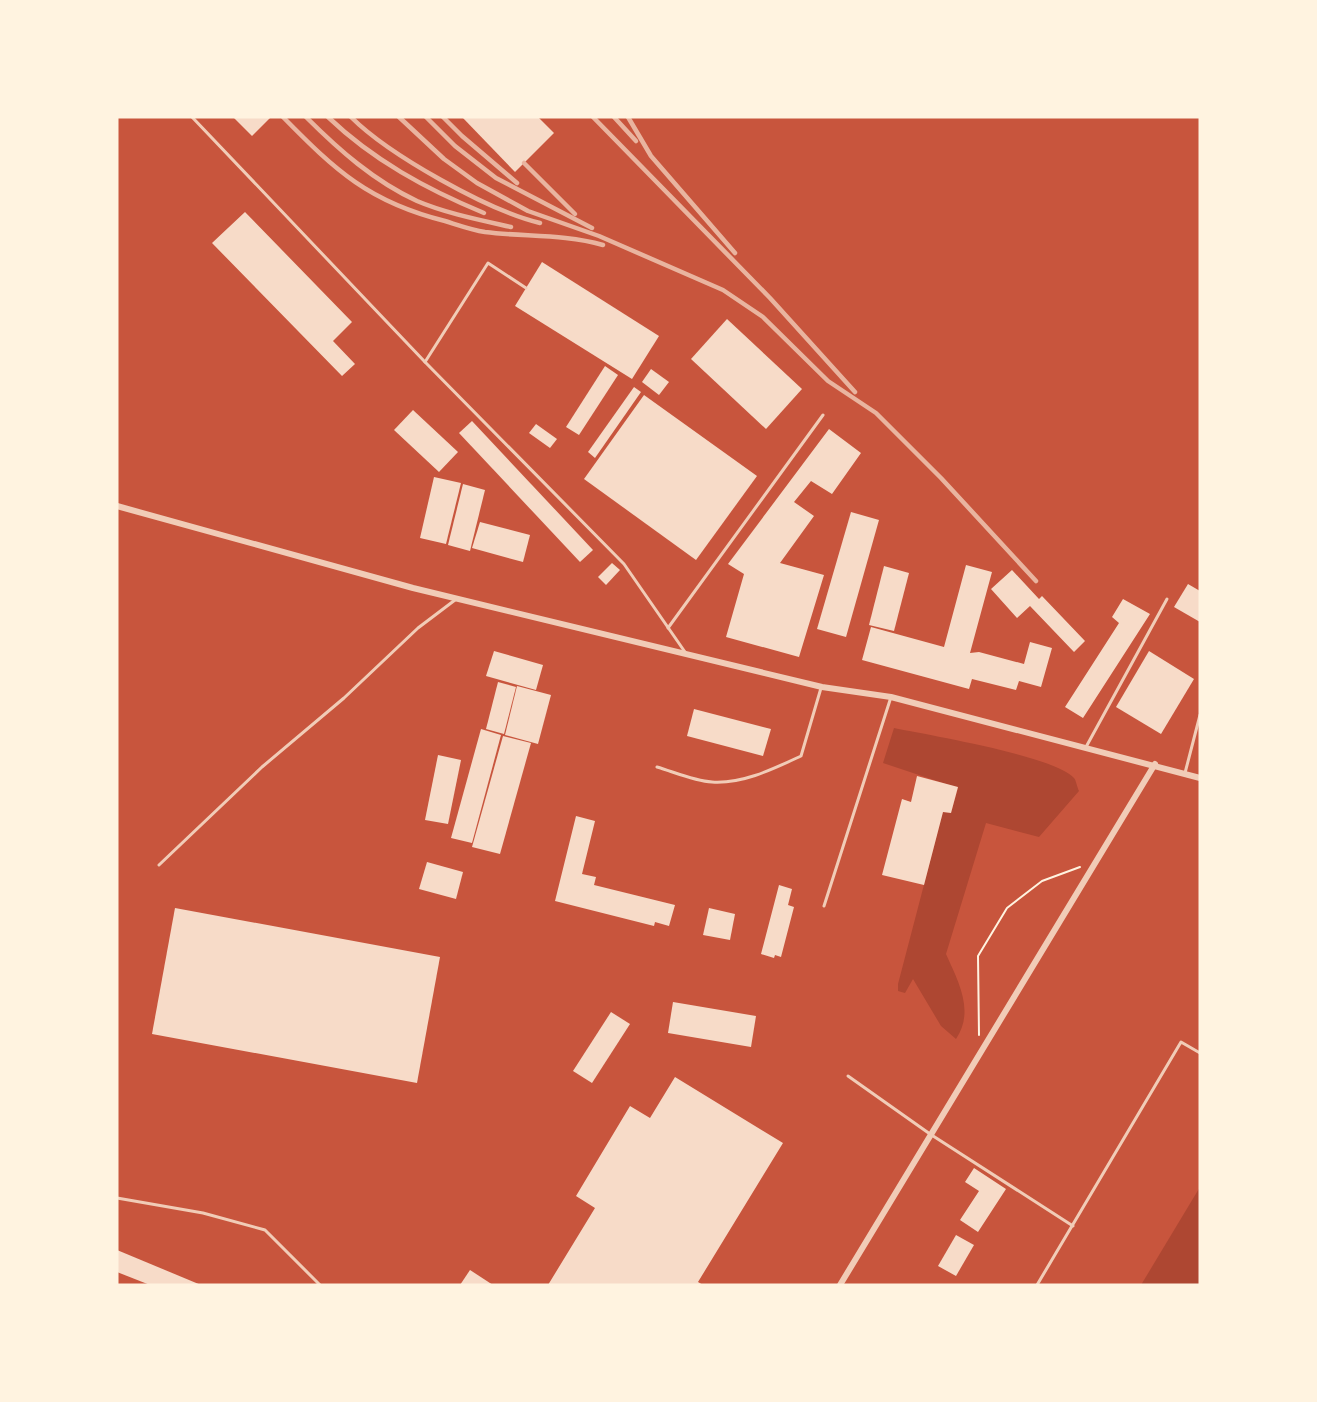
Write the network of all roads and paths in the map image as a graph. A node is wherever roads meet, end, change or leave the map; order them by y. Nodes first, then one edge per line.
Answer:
1 (192, 117) edge
2 (526, 288) dead end
3 (425, 362) junction
4 (823, 415) dead end
5 (117, 506) edge
6 (457, 599) junction
7 (1167, 599) dead end
8 (668, 628) junction
9 (685, 652) junction
10 (822, 687) junction
11 (891, 697) junction
12 (1200, 715) edge
13 (1086, 747) junction
14 (1155, 765) junction
15 (657, 767) dead end
16 (1185, 773) junction
17 (1200, 778) edge
18 (1097, 860) junction
19 (159, 865) dead end
20 (824, 906) dead end
21 (1200, 1053) edge
22 (978, 1056) junction
23 (848, 1076) dead end
24 (930, 1134) junction
25 (117, 1198) edge
26 (1073, 1226) junction
27 (321, 1285) edge
28 (840, 1285) edge
29 (1037, 1285) edge

1 - 3 lane
2 - 3 lane
3 - 8 lane
4 - 8 lane
5 - 6 street
6 - 9 street
6 - 19 lane
7 - 13 lane
8 - 9 lane
9 - 10 street
10 - 11 street
10 - 15 lane
11 - 13 street
11 - 20 lane
12 - 16 lane
13 - 14 street
14 - 16 street
14 - 18 street
16 - 17 street
18 - 22 street
18 - 22 path
21 - 26 lane
22 - 24 street
23 - 24 lane
24 - 26 lane
24 - 28 street
25 - 27 lane
26 - 29 lane

